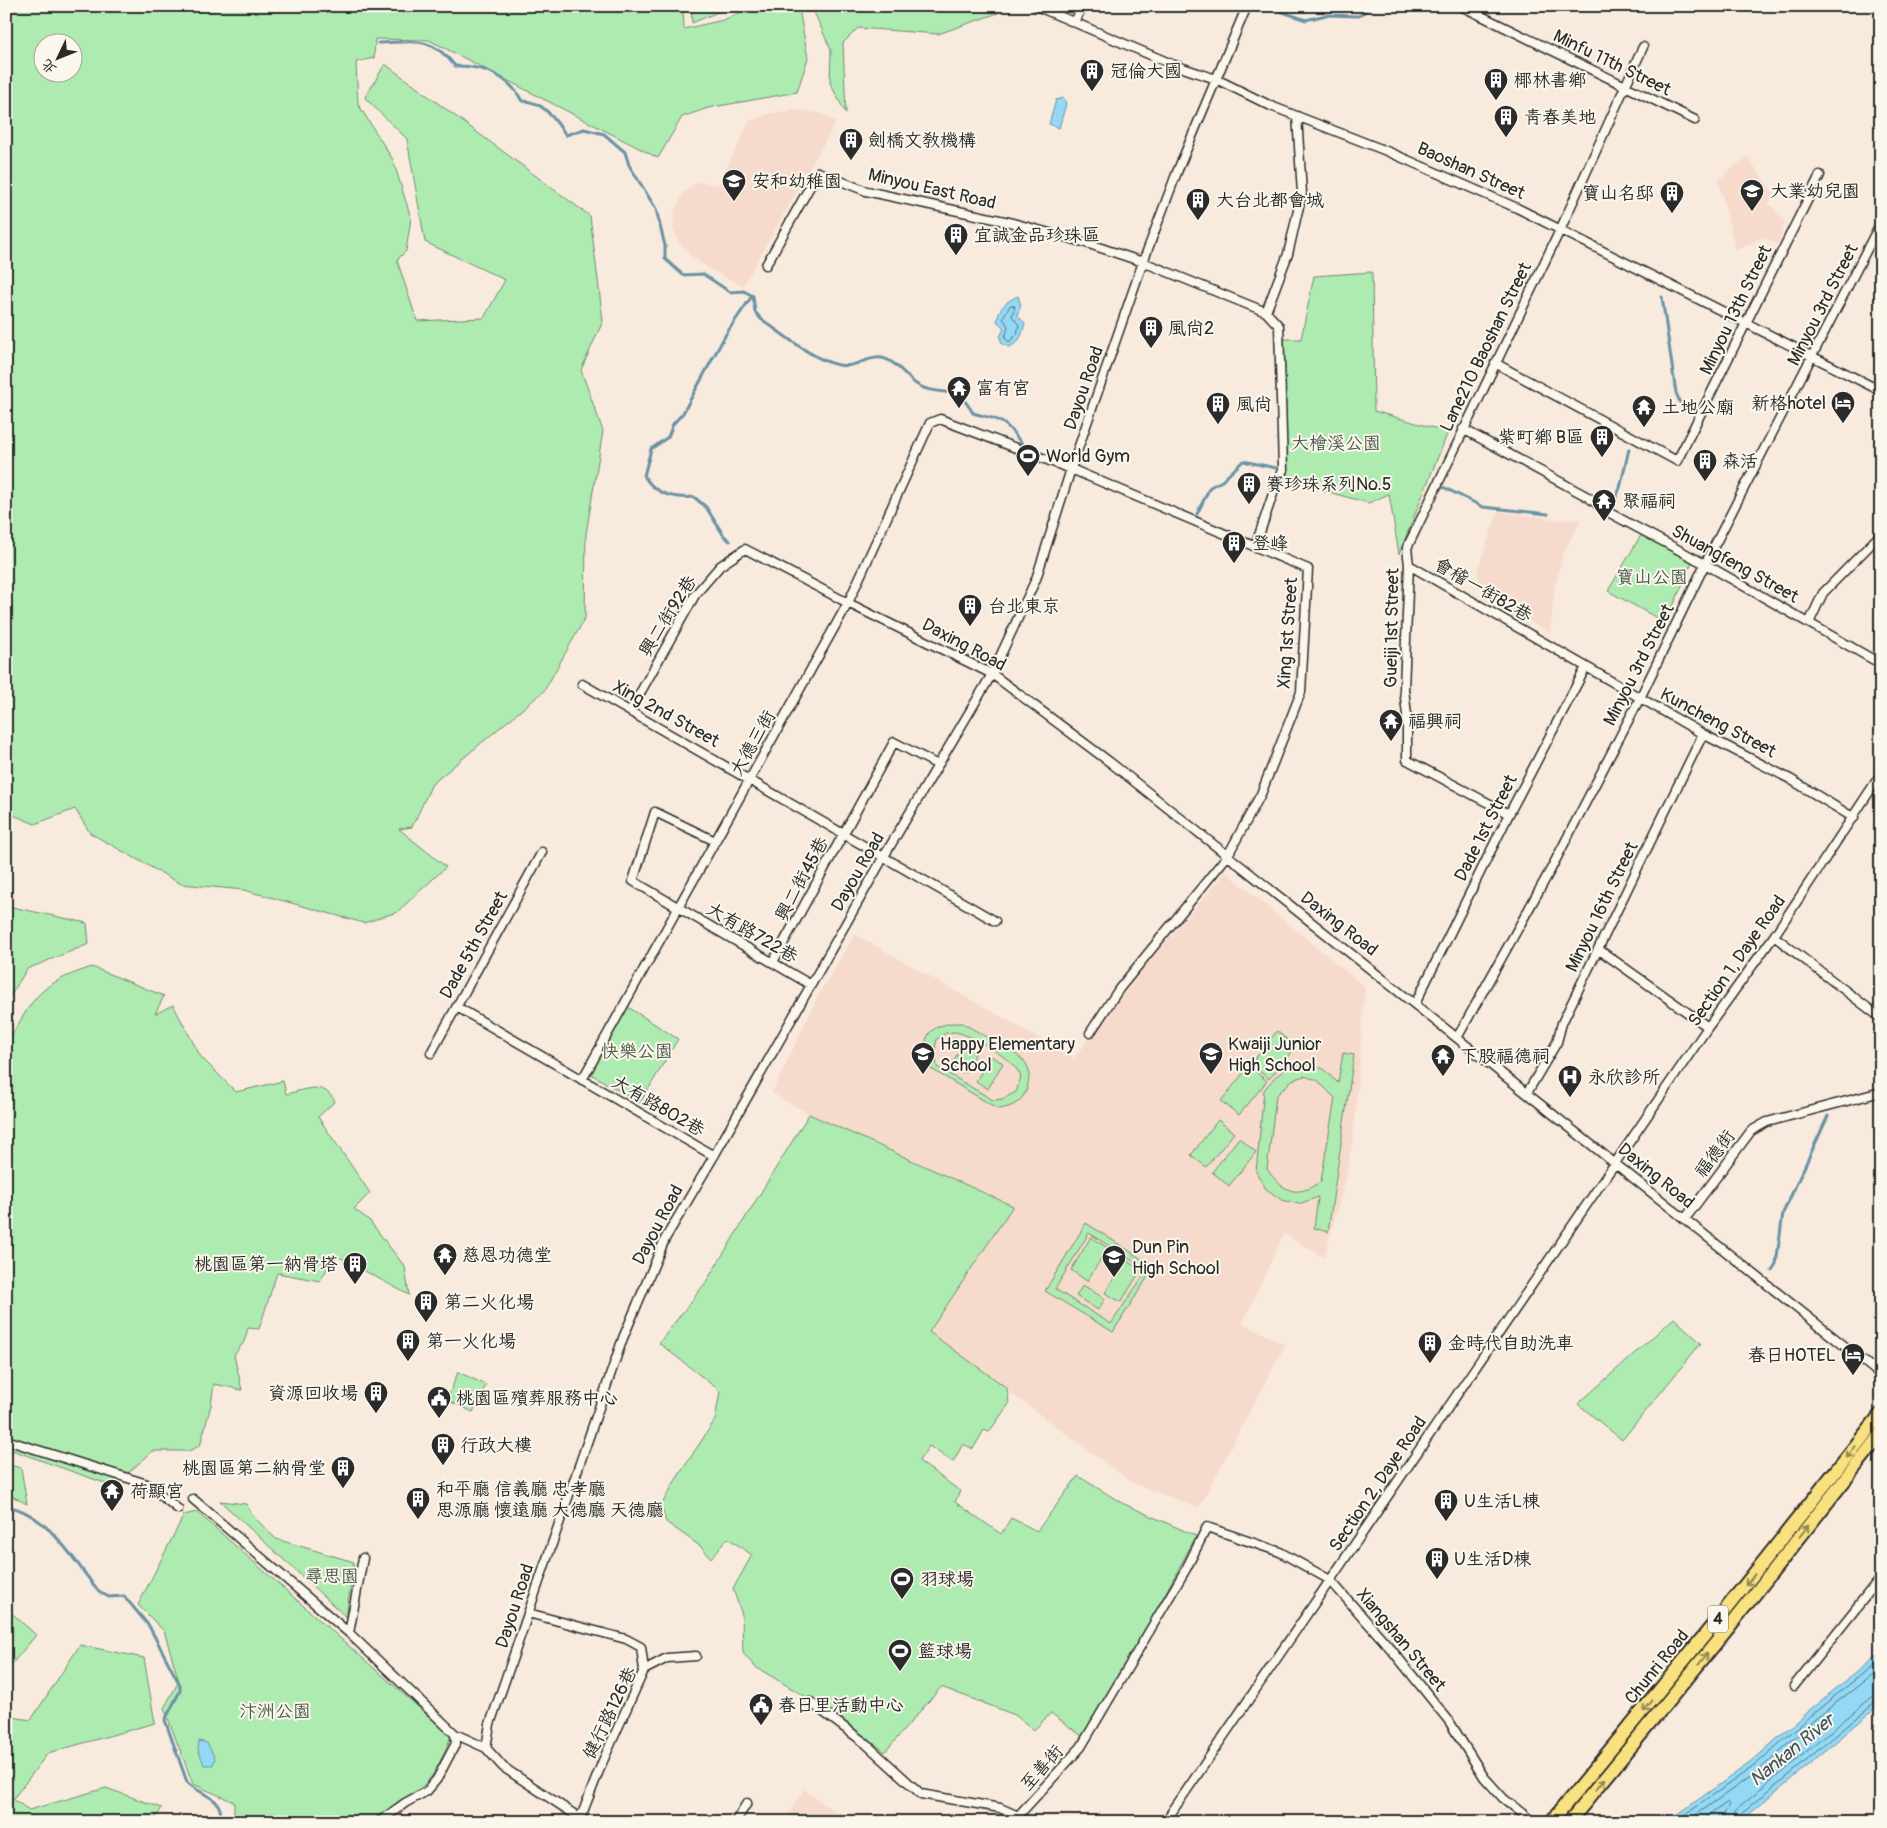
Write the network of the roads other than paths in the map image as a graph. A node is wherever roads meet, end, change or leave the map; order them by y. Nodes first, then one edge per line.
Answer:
1 (1036, 6) edge
2 (1082, 6) edge
3 (1247, 6) edge
4 (1461, 6) edge
5 (1075, 22) junction
6 (1643, 47) dead end
7 (1216, 79) junction
8 (1624, 86) junction
9 (1297, 116) junction
10 (1695, 120) dead end
11 (1820, 175) dead end
12 (1881, 222) edge
13 (1561, 228) junction
14 (1143, 262) junction
15 (766, 265) dead end
16 (1266, 312) junction
17 (1746, 322) junction
18 (1814, 357) junction
19 (1495, 363) junction
20 (1881, 391) edge
21 (940, 419) joint
22 (1463, 429) junction
23 (1071, 469) junction
24 (1439, 479) joint
25 (1881, 534) edge
26 (1255, 547) junction
27 (745, 549) joint
28 (1706, 564) junction
29 (1409, 566) junction
30 (848, 603) junction
31 (1809, 624) junction
32 (1542, 641) joint
33 (1881, 664) edge
34 (1586, 666) junction
35 (992, 674) junction
36 (582, 684) dead end
37 (1640, 698) junction
38 (630, 711) junction
39 (1703, 734) junction
40 (938, 765) junction
41 (1881, 774) edge
42 (749, 778) junction
43 (1509, 814) junction
44 (1854, 818) junction
45 (843, 836) junction
46 (715, 841) junction
47 (542, 852) dead end
48 (1228, 855) junction
49 (883, 858) junction
50 (677, 907) junction
51 (996, 921) dead end
52 (1774, 936) junction
53 (1598, 949) junction
54 (773, 962) junction
55 (811, 984) junction
56 (1415, 1004) junction
57 (457, 1007) junction
58 (1881, 1018) edge
59 (1708, 1027) junction
60 (1090, 1033) dead end
61 (1457, 1038) junction
62 (431, 1053) dead end
63 (582, 1080) junction
64 (1881, 1092) edge
65 (1527, 1093) junction
66 (714, 1156) junction
67 (1615, 1163) junction
68 (1685, 1219) junction
69 (1881, 1375) edge
70 (1881, 1414) edge
71 (1881, 1434) edge
72 (6, 1440) edge
73 (192, 1500) dead end
74 (178, 1509) dead end
75 (1207, 1526) joint
76 (363, 1558) dead end
77 (1881, 1577) edge
78 (1330, 1580) junction
79 (528, 1613) junction
80 (349, 1633) junction
81 (696, 1656) dead end
82 (644, 1670) junction
83 (1794, 1686) dead end
84 (810, 1702) dead end
85 (455, 1734) junction
86 (486, 1748) junction
87 (747, 1803) dead end
88 (582, 1821) edge
89 (379, 1822) edge
90 (735, 1822) edge
91 (1165, 1822) edge
92 (1533, 1822) edge
93 (1551, 1822) edge
94 (1568, 1822) edge

1 - 5 street, Baoshan Street
2 - 5 street
3 - 7 street, Dayou Road
4 - 8 street, Minfu 11th Street
5 - 7 street, Baoshan Street
6 - 8 street, Lane210 Baoshan Street
7 - 9 street, Baoshan Street
7 - 14 street, Dayou Road
8 - 10 street, Minfu 11th Street
8 - 13 street, Lane210 Baoshan Street
9 - 13 street, Baoshan Street
9 - 16 street
11 - 17 street, Minyou 13th Street
12 - 18 street, Minyou 3rd Street
13 - 17 street, Baoshan Street
13 - 19 street, Lane210 Baoshan Street
14 - 15 street, Minyou East Road
14 - 16 street
14 - 23 street, Dayou Road
16 - 26 street
17 - 18 street, Baoshan Street
17 - 19 street, Minyou 13th Street
18 - 20 street, Baoshan Street
18 - 28 street, Minyou 3rd Street
19 - 22 street, Lane210 Baoshan Street
21 - 23 street, Xing 1st Street
21 - 30 street, 大德三街
22 - 24 street, Lane210 Baoshan Street
22 - 28 street, Shuangfeng Street
23 - 26 street, Xing 1st Street
23 - 35 street, Dayou Road
24 - 29 street, Gueiji 1st Street
25 - 31 street
26 - 48 street, Xing 1st Street
27 - 30 street, Daxing Road
27 - 38 street, 興二街92巷
28 - 31 street, Shuangfeng Street
28 - 37 street, Minyou 3rd Street
29 - 32 street, 會稽一街82巷
29 - 43 street, Gueiji 1st Street
30 - 35 street, Daxing Road
30 - 42 street, 大德三街
31 - 33 street, Shuangfeng Street
32 - 34 street, Kuncheng Street
34 - 37 street, Kuncheng Street
34 - 43 street, Dade 1st Street
35 - 40 street, Dayou Road
35 - 48 street, Daxing Road
36 - 38 street, Xing 2nd Street
37 - 39 street, Kuncheng Street
37 - 61 street, Minyou 3rd Street
38 - 42 street, Xing 2nd Street
39 - 44 street, Kuncheng Street
39 - 53 street, Minyou 16th Street
40 - 45 street, 興二街45巷
40 - 49 street, Dayou Road
41 - 44 street, Section 1, Daye Road
42 - 45 street, Xing 2nd Street
42 - 46 street, 大德三街
43 - 56 street, Dade 1st Street
44 - 52 street, Section 1, Daye Road
45 - 49 street, Xing 2nd Street
45 - 54 street, 興二街45巷
46 - 50 street, 大德三街
46 - 50 street, 大有路722巷
47 - 57 street, Dade 5th Street
48 - 56 street, Daxing Road
48 - 60 street, Xing 1st Street
49 - 51 street, Xing 2nd Street
49 - 55 street, Dayou Road
50 - 54 street, 大有路722巷
50 - 63 street, 大德三街
52 - 58 street
52 - 59 street, Section 1, Daye Road
53 - 59 street
53 - 65 street, Minyou 16th Street
54 - 55 street, 大有路722巷
55 - 66 street, Dayou Road
56 - 61 street, Daxing Road
57 - 62 street, Dade 5th Street
57 - 63 street, 大有路802巷
59 - 67 street, Section 1, Daye Road
61 - 65 street, Daxing Road
63 - 66 street, 大有路802巷
64 - 68 street, 福德街
65 - 67 street, Daxing Road
66 - 79 street, Dayou Road
67 - 68 street, Daxing Road
67 - 78 street, Section 2, Daye Road
68 - 69 street, Daxing Road
70 -> 93 main road, Chunri Road / 4
94 -> 71 main road, Chunri Road / 4
72 - 74 street
73 - 80 street
75 - 78 street, Xiangshan Street
75 - 84 street, 至善街
76 - 80 street
77 - 83 street
78 - 91 street, Section 2, Daye Road
78 - 92 street, Xiangshan Street
79 - 82 street
79 - 86 street, Dayou Road
80 - 85 street
81 - 82 street, 健行路126巷
82 - 88 street, 健行路126巷
85 - 86 street
85 - 89 street
86 - 88 street
87 - 90 street

